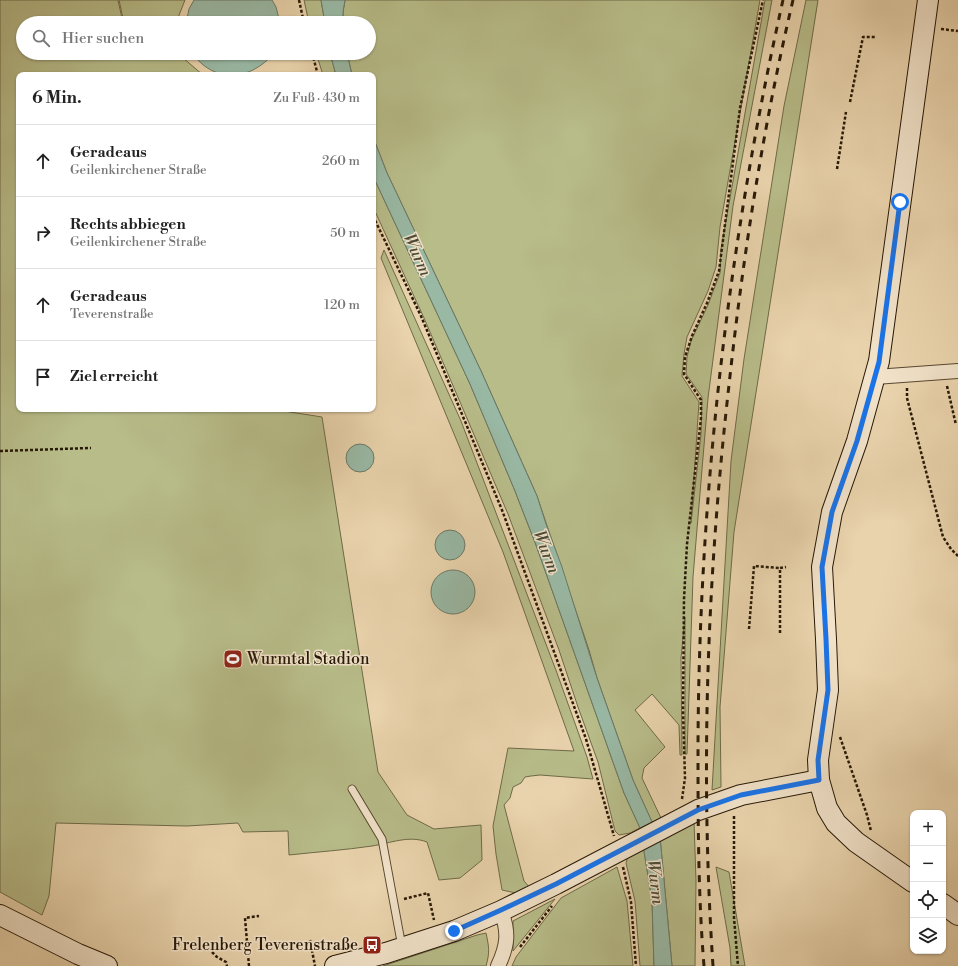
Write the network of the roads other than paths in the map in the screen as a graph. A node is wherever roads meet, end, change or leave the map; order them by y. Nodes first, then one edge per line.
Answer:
1 (928, 0) edge
2 (953, 371) edge
3 (875, 377) junction
4 (819, 780) junction
5 (352, 789) dead end
6 (910, 880) edge
7 (946, 906) edge
8 (501, 910) junction
9 (0, 915) edge
10 (958, 915) edge
11 (402, 947) junction
12 (75, 960) edge
13 (501, 960) edge
14 (107, 966) edge
15 (335, 966) edge

1 - 3 main road
2 - 3 street
3 - 4 main road
4 - 6 main road
4 - 8 main road
5 - 11 lane
7 - 10 main road
8 - 11 main road
8 - 13 street
9 - 12 main road
11 - 15 main road
12 - 14 main road

